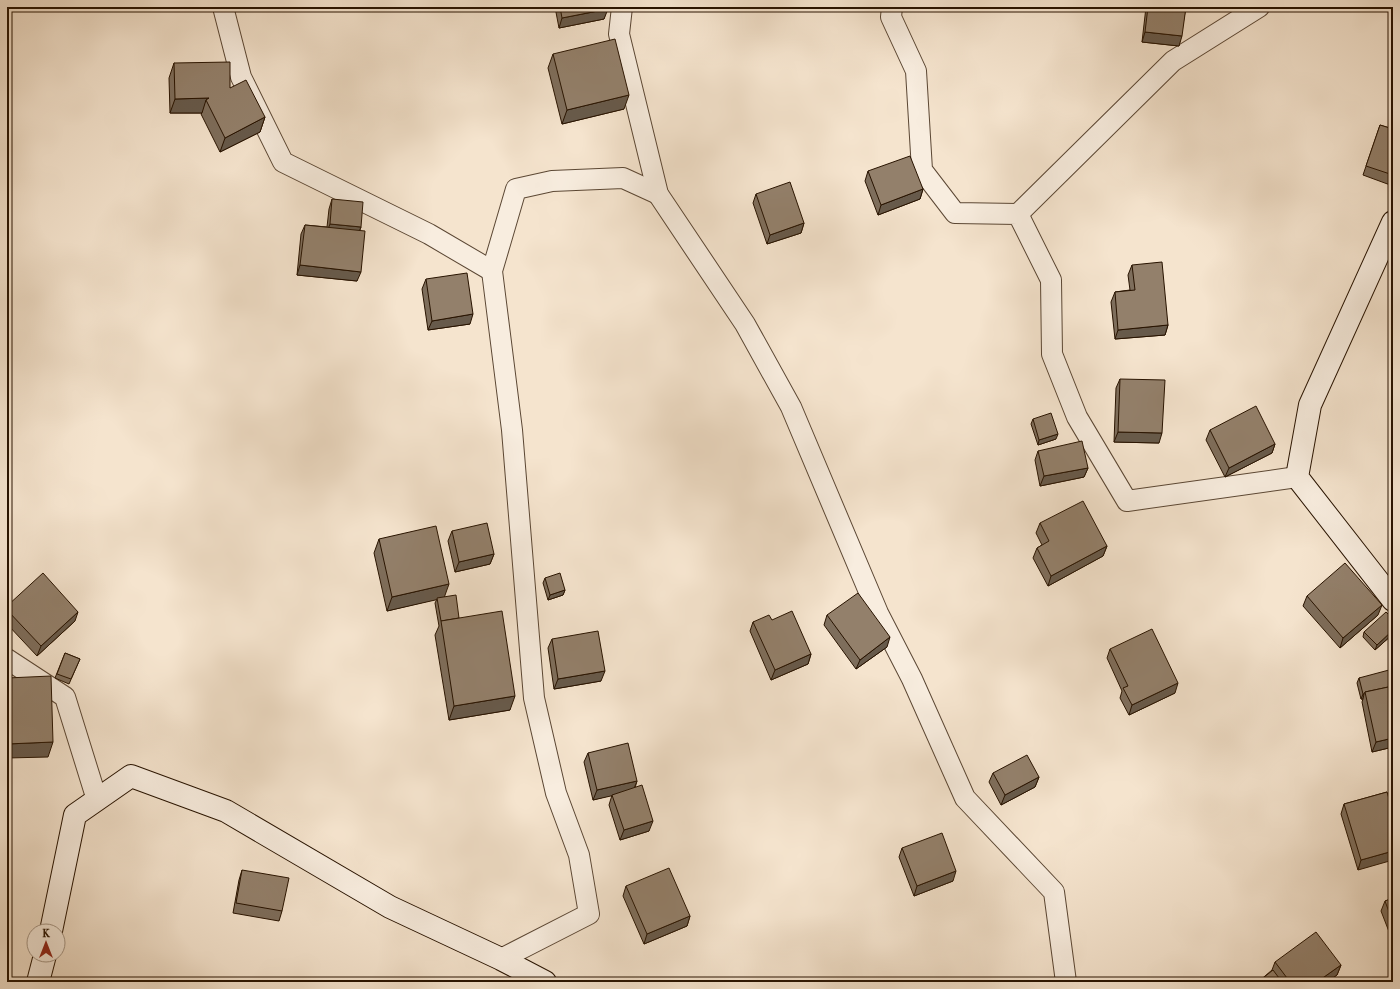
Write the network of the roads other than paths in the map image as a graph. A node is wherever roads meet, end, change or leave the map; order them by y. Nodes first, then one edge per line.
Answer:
1 (223, 7) edge
2 (622, 7) edge
3 (892, 7) edge
4 (1259, 7) edge
5 (658, 194) junction
6 (1018, 214) junction
7 (1393, 222) edge
8 (492, 271) junction
9 (1297, 477) junction
10 (1393, 600) edge
11 (7, 658) edge
12 (98, 800) junction
13 (53, 923) edge
14 (501, 959) junction
15 (44, 963) edge
16 (532, 979) edge
17 (38, 982) edge
18 (1066, 982) edge

1 - 8 street
2 - 5 street
3 - 6 street
4 - 6 street
5 - 8 street
5 - 18 street
6 - 9 street
7 - 9 street
8 - 14 street
9 - 10 street
11 - 12 street
12 - 13 street
12 - 14 street
14 - 16 street
15 - 17 street

